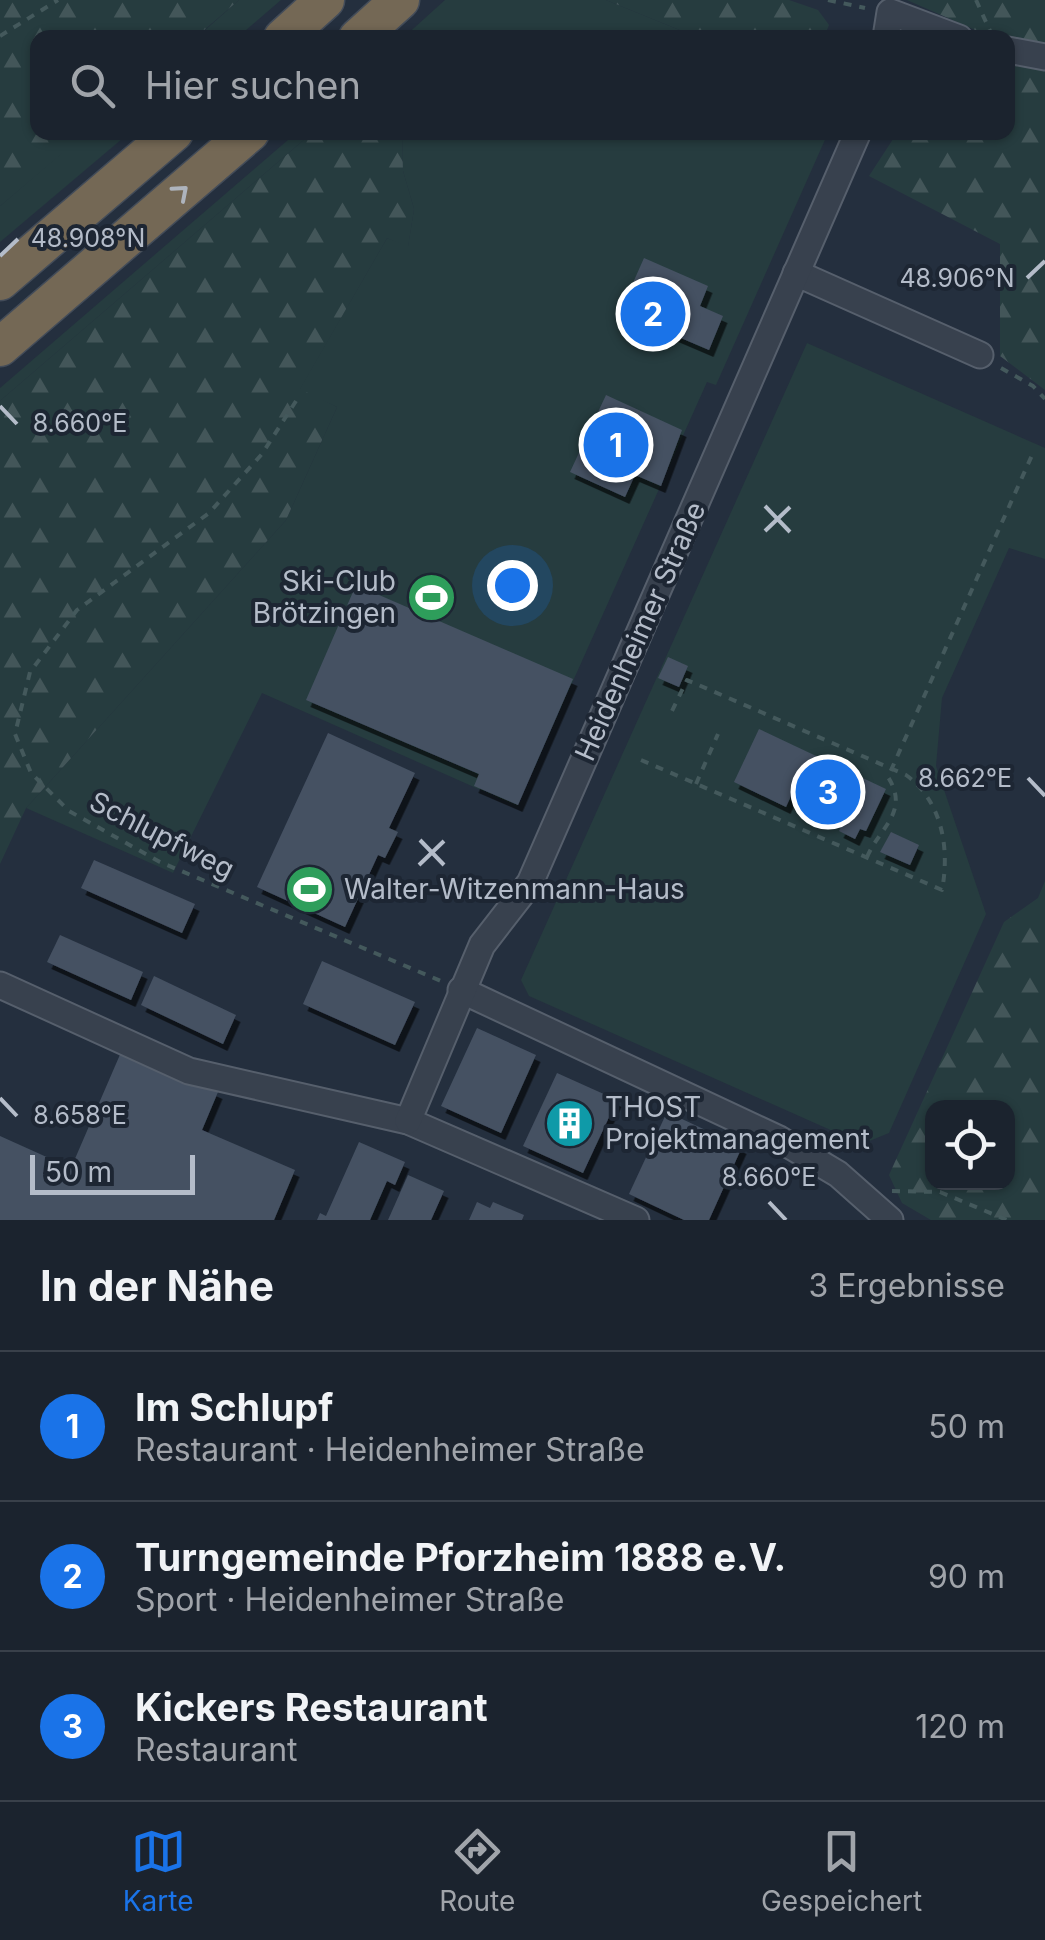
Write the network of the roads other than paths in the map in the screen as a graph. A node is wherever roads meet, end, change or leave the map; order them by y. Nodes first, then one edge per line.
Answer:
1 (325, 0) edge
2 (400, 0) edge
3 (291, 30) edge
4 (367, 30) edge
5 (1015, 51) edge
6 (1045, 57) edge
7 (165, 140) edge
8 (241, 140) edge
9 (854, 140) edge
10 (796, 272) junction
11 (0, 282) edge
12 (0, 346) edge
13 (980, 356) road end
14 (0, 985) edge
15 (461, 990) junction
16 (408, 1121) junction
17 (636, 1220) edge
18 (890, 1220) edge

1 - 3 highway
2 - 4 highway
5 - 6 street
7 - 11 highway
12 -> 8 highway
9 - 10 street, Heidenheimer Straße
10 - 13 street
10 - 15 street, Heidenheimer Straße
14 - 16 street
15 - 16 street, Heidenheimer Straße
15 - 18 street
16 - 17 street

